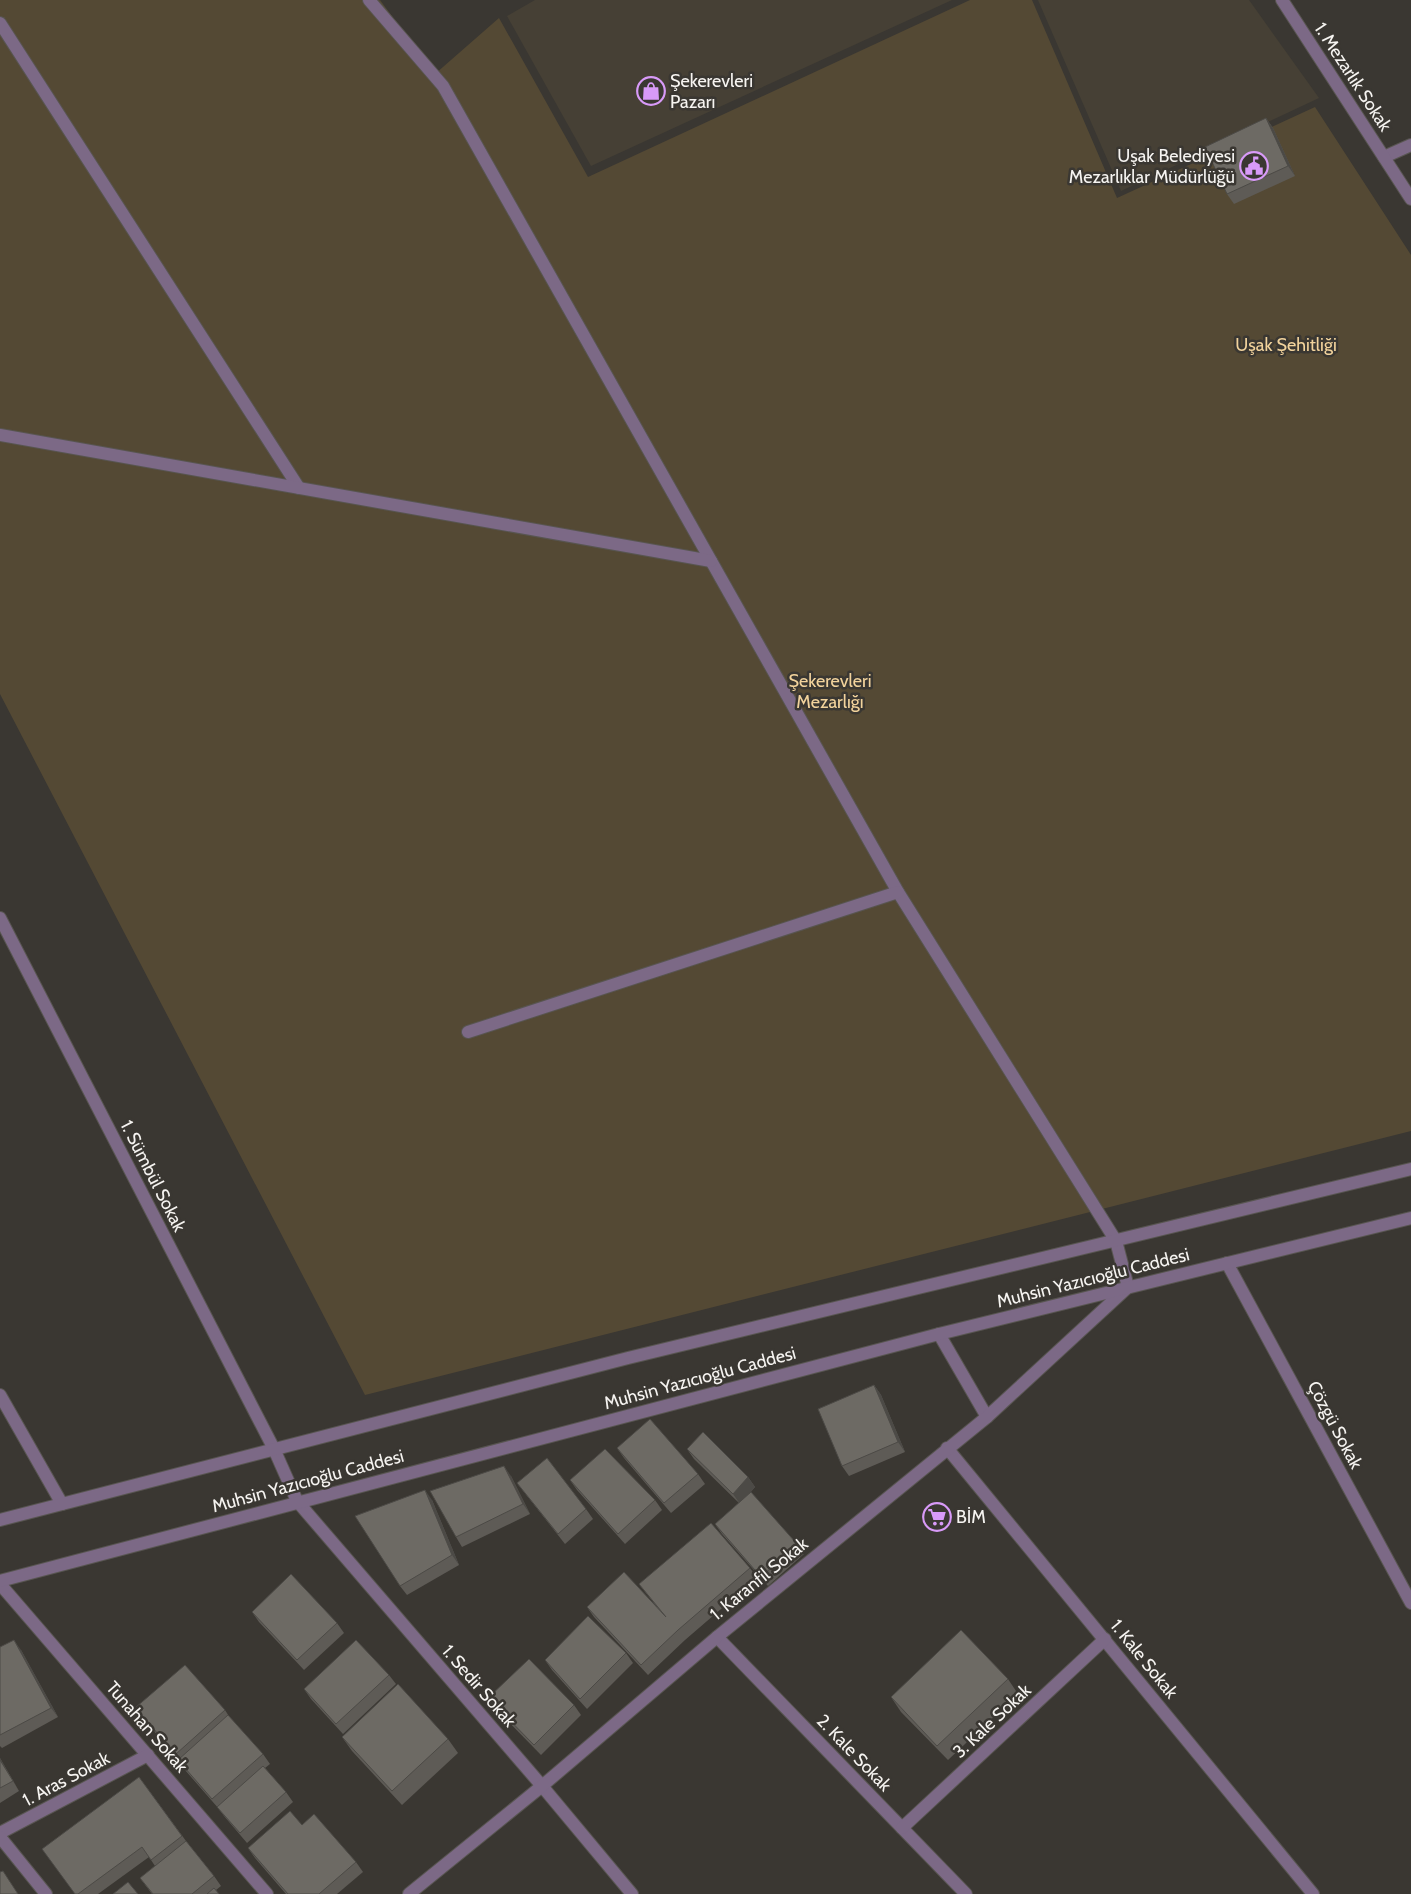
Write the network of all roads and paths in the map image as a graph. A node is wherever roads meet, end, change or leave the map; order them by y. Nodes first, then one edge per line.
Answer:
1 (369, 0) edge
2 (1282, 0) edge
3 (0, 23) edge
4 (1411, 145) edge
5 (1384, 157) junction
6 (1411, 199) edge
7 (0, 435) edge
8 (300, 488) junction
9 (711, 561) junction
10 (898, 892) junction
11 (0, 918) edge
12 (468, 1032) dead end
13 (1411, 1168) edge
14 (1411, 1218) edge
15 (1116, 1241) junction
16 (1228, 1263) junction
17 (1128, 1287) junction
18 (939, 1334) junction
19 (0, 1395) edge
20 (987, 1417) junction
21 (947, 1448) junction
22 (274, 1449) junction
23 (297, 1502) junction
24 (62, 1504) junction
25 (0, 1520) edge
26 (0, 1582) edge
27 (1411, 1603) edge
28 (717, 1637) junction
29 (1105, 1639) junction
30 (148, 1755) junction
31 (542, 1786) junction
32 (902, 1828) junction
33 (0, 1835) edge
34 (46, 1894) edge
35 (267, 1894) edge
36 (409, 1894) edge
37 (632, 1894) edge
38 (966, 1894) edge
39 (1313, 1894) edge

1 - 9 street
2 - 5 street, 1. Mezarlık Sokak
3 - 8 street
4 - 5 street
5 - 6 street, 1. Mezarlık Sokak
7 - 8 street
8 - 9 street
9 - 10 street
10 - 12 street
10 - 15 street
11 - 22 street, 1. Sümbül Sokak
13 - 15 street, Muhsin Yazıcıoğlu Caddesi
14 - 16 street, Muhsin Yazıcıoğlu Caddesi
15 - 17 street
15 - 22 street, Muhsin Yazıcıoğlu Caddesi
16 - 17 street, Muhsin Yazıcıoğlu Caddesi
16 - 27 street, Çözgü Sokak
17 - 18 street, Muhsin Yazıcıoğlu Caddesi
17 - 20 street, 1. Karanfil Sokak
18 - 20 street
18 - 23 street, Muhsin Yazıcıoğlu Caddesi
19 - 24 street
20 - 21 street, 1. Karanfil Sokak
21 - 28 street, 1. Karanfil Sokak
21 - 29 street, 1. Kale Sokak
22 - 23 street, 1. Sümbül Sokak
22 - 24 street, Muhsin Yazıcıoğlu Caddesi
23 - 26 street, Muhsin Yazıcıoğlu Caddesi
23 - 31 street, 1. Sedir Sokak
24 - 25 street, Muhsin Yazıcıoğlu Caddesi
26 - 30 street, Tunahan Sokak
28 - 31 street, 1. Karanfil Sokak
28 - 32 street, 2. Kale Sokak
29 - 32 street, 3. Kale Sokak
29 - 39 street, 1. Kale Sokak
30 - 33 street, 1. Aras Sokak
30 - 35 street, Tunahan Sokak
31 - 36 street, 1. Karanfil Sokak
31 - 37 street, 1. Sedir Sokak
32 - 38 street, 2. Kale Sokak
33 - 34 street

